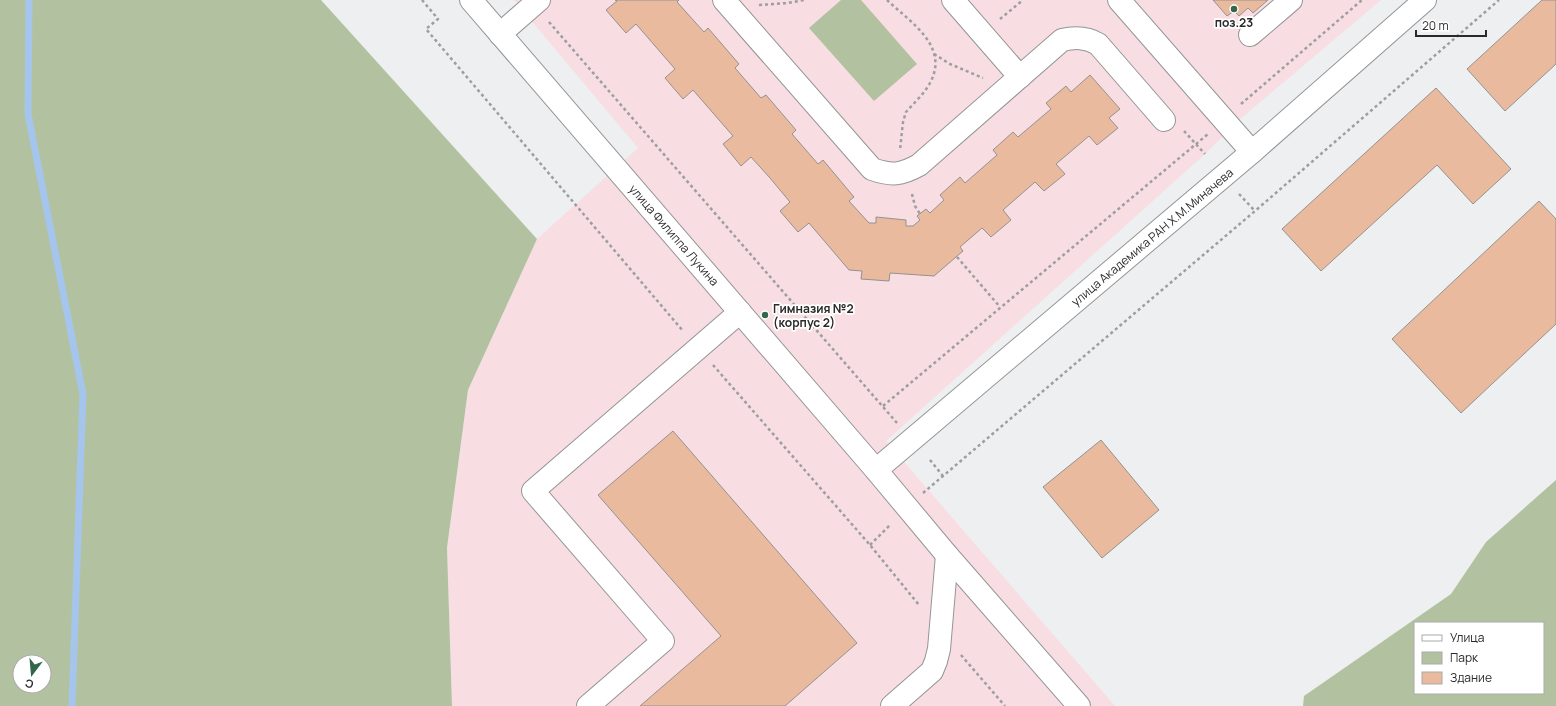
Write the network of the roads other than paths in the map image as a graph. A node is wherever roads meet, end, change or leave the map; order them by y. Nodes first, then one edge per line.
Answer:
1 (471, 0) edge
2 (953, 0) edge
3 (1119, 0) edge
4 (1291, 0) edge
5 (537, 2) edge
6 (728, 2) edge
7 (1412, 4) edge
8 (500, 34) junction
9 (1250, 35) dead end
10 (1016, 81) junction
11 (1164, 120) dead end
12 (1252, 152) junction
13 (740, 312) junction
14 (876, 470) junction
15 (947, 555) junction
16 (588, 706) edge
17 (894, 706) edge
18 (1079, 706) edge

1 - 8 street, улица Филиппа Лукина
2 - 10 street
3 - 12 street
4 - 9 street
5 - 8 street
6 - 10 street
7 - 12 street, улица Академика РАН Х.М.Миначева
8 - 13 street, улица Филиппа Лукина
10 - 11 street
12 - 14 street, улица Академика РАН Х.М.Миначева
13 - 14 street, улица Филиппа Лукина
13 - 16 street
14 - 15 street, улица Филиппа Лукина
15 - 17 street
15 - 18 street, улица Филиппа Лукина

